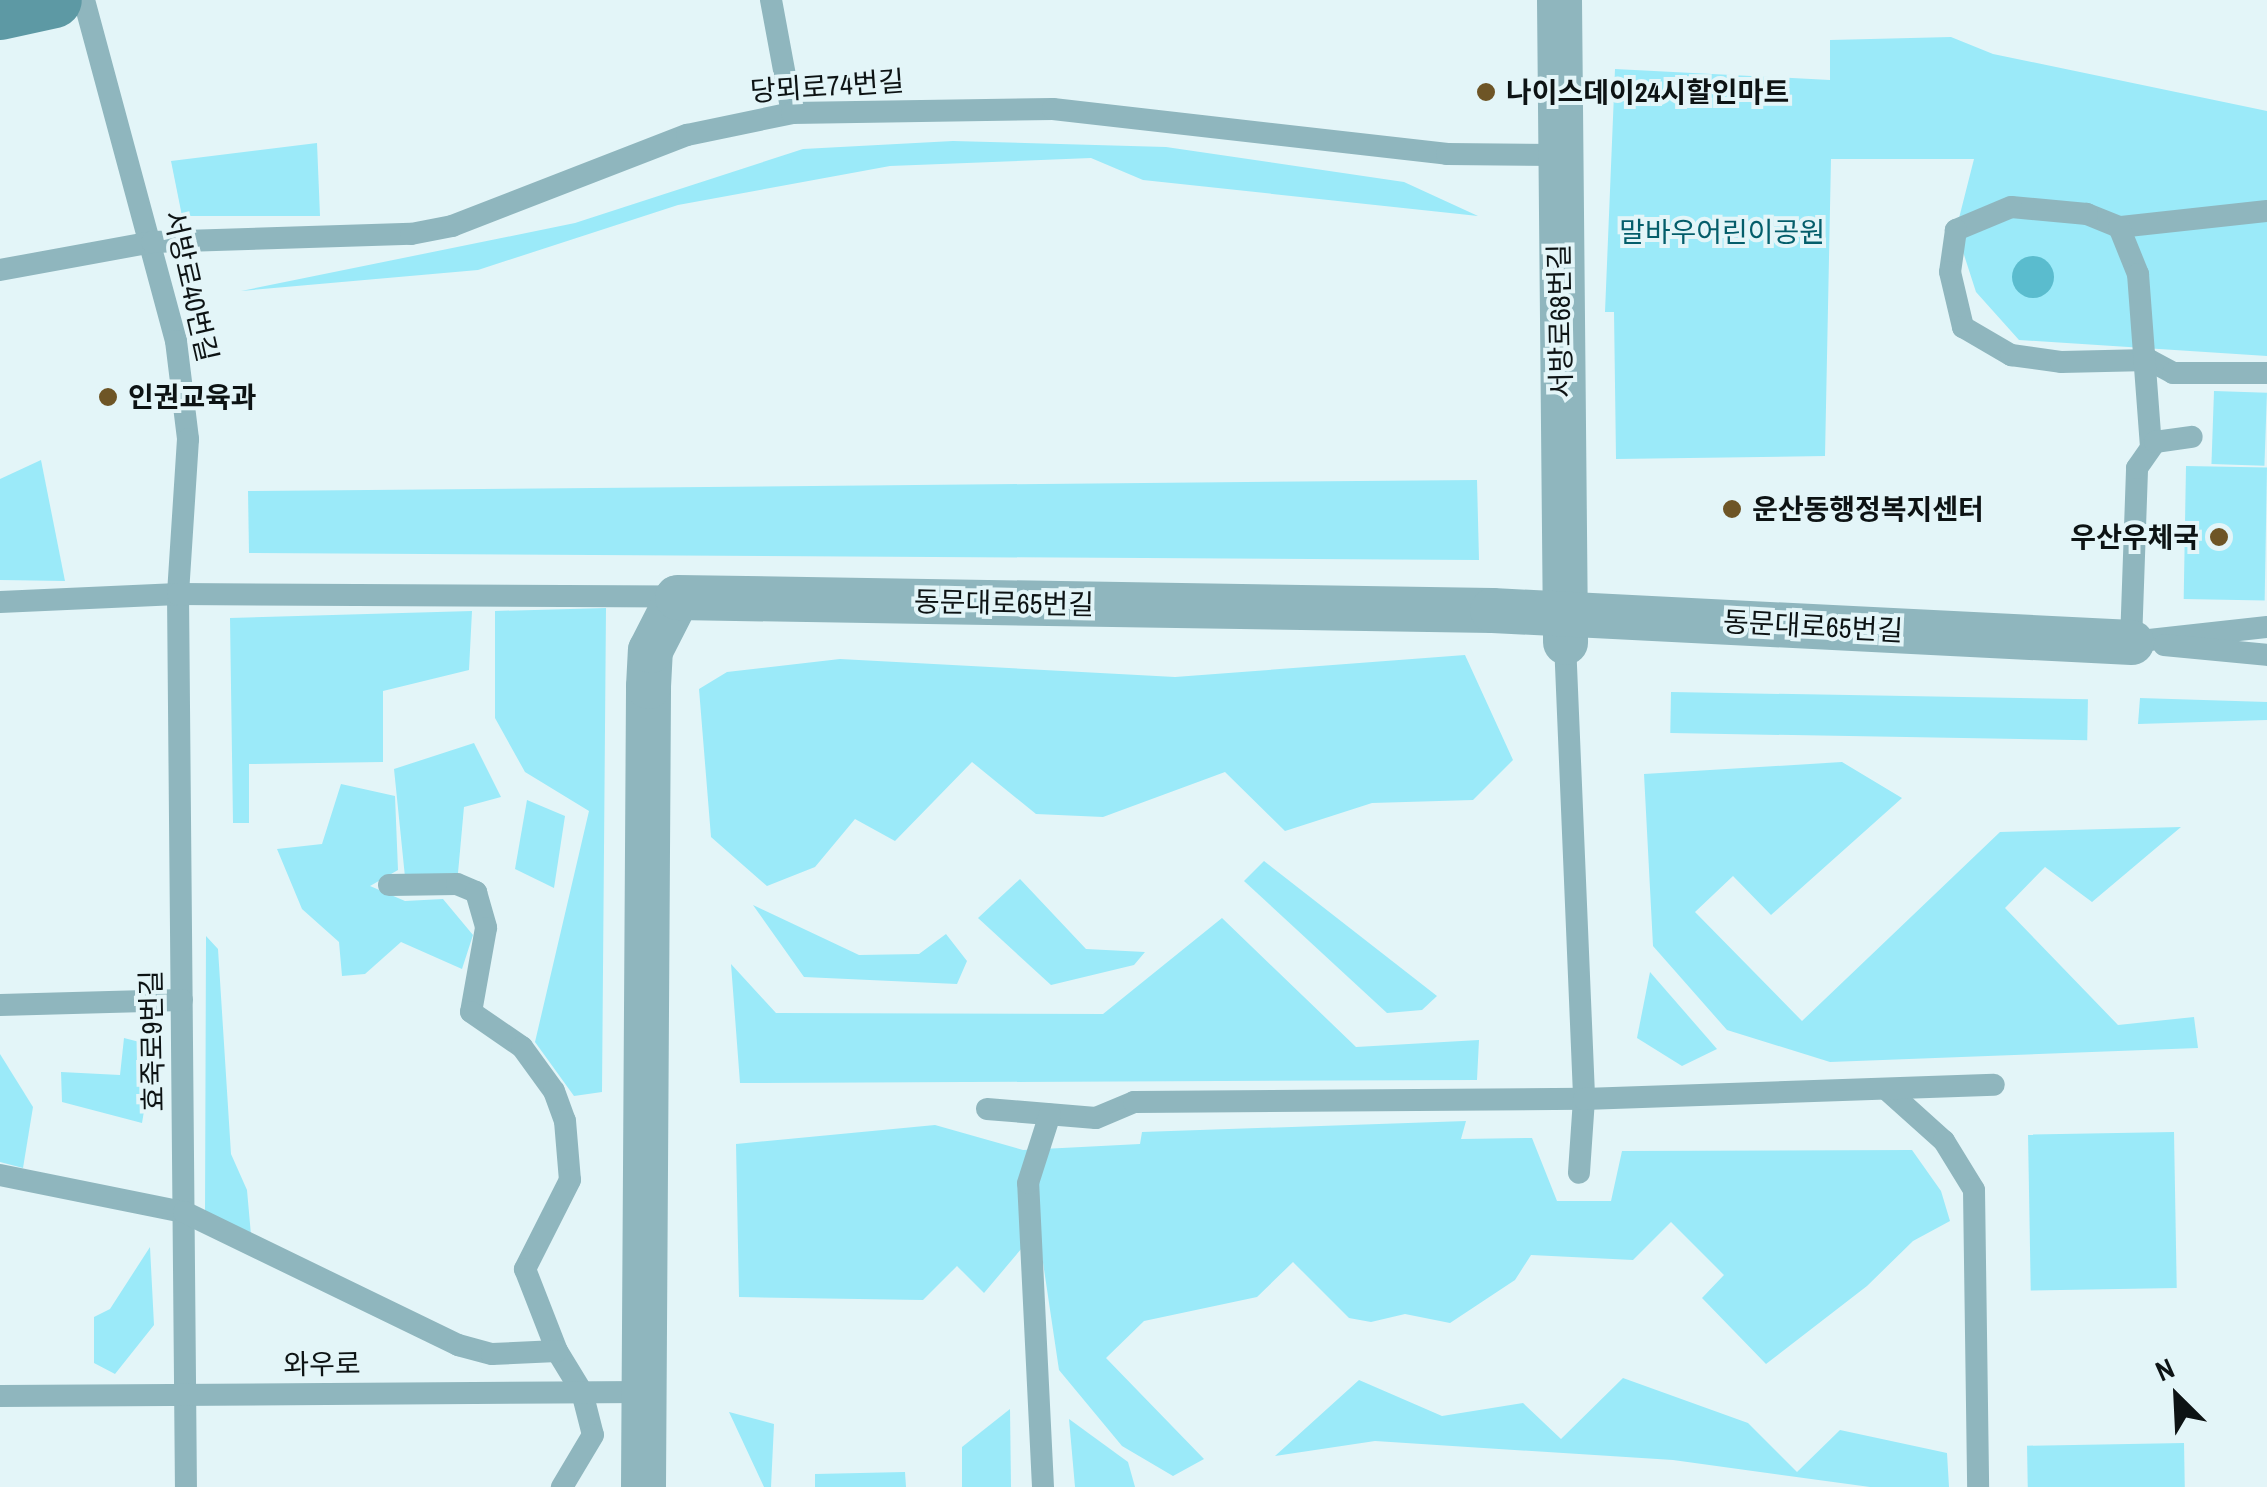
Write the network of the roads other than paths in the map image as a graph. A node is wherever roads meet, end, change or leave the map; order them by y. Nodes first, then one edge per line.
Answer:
1 (54, 0) edge
2 (84, 0) edge
3 (770, 0) edge
4 (1559, 0) edge
5 (0, 12) edge
6 (792, 113) junction
7 (1559, 155) junction
8 (2267, 211) edge
9 (2119, 227) junction
10 (152, 242) junction
11 (0, 270) edge
12 (2148, 360) junction
13 (2267, 374) edge
14 (2192, 438) dead end
15 (2151, 446) junction
16 (178, 594) junction
17 (677, 597) junction
18 (0, 602) edge
19 (1564, 627) junction
20 (2267, 627) edge
21 (2131, 642) junction
22 (2267, 655) edge
23 (389, 886) dead end
24 (182, 1000) junction
25 (0, 1004) edge
26 (1994, 1084) dead end
27 (1886, 1089) junction
28 (1584, 1100) junction
29 (987, 1109) dead end
30 (1050, 1114) junction
31 (1579, 1173) dead end
32 (0, 1176) edge
33 (184, 1212) junction
34 (557, 1351) junction
35 (582, 1392) junction
36 (645, 1392) junction
37 (0, 1396) edge
38 (187, 1396) junction
39 (186, 1487) edge
40 (562, 1487) edge
41 (643, 1487) edge
42 (1043, 1487) edge
43 (1978, 1487) edge

1 - 5 main road
2 - 10 lane, 서방로40번길
3 - 6 lane
4 - 7 street, 서방로68번길
6 - 7 lane, 당뫼로74번길
6 - 10 lane, 당뫼로74번길
7 - 19 street, 서방로68번길
8 - 9 lane
9 - 12 lane
9 - 12 lane
10 - 11 lane, 당뫼로74번길
10 - 16 lane, 서방로40번길
12 - 13 lane
12 - 15 lane
14 - 15 lane
15 - 21 lane
16 - 17 lane
16 - 18 lane
16 - 24 lane, 효죽로9번길
17 - 19 street, 동문대로65번길
17 - 36 street
19 - 21 street, 동문대로65번길
19 - 28 lane
20 - 21 lane
21 - 22 lane
23 - 34 lane
24 - 25 lane
24 - 33 lane, 효죽로9번길
26 - 27 lane
27 - 28 lane
27 - 43 lane
28 - 30 lane
28 - 31 lane
29 - 30 lane
30 - 42 lane
32 - 33 lane
33 - 34 lane
33 - 38 lane, 효죽로9번길
34 - 35 lane
35 - 36 lane, 와우로
35 - 38 lane, 와우로
35 - 40 lane
36 - 41 street
37 - 38 lane, 와우로
38 - 39 lane, 효죽로9번길

